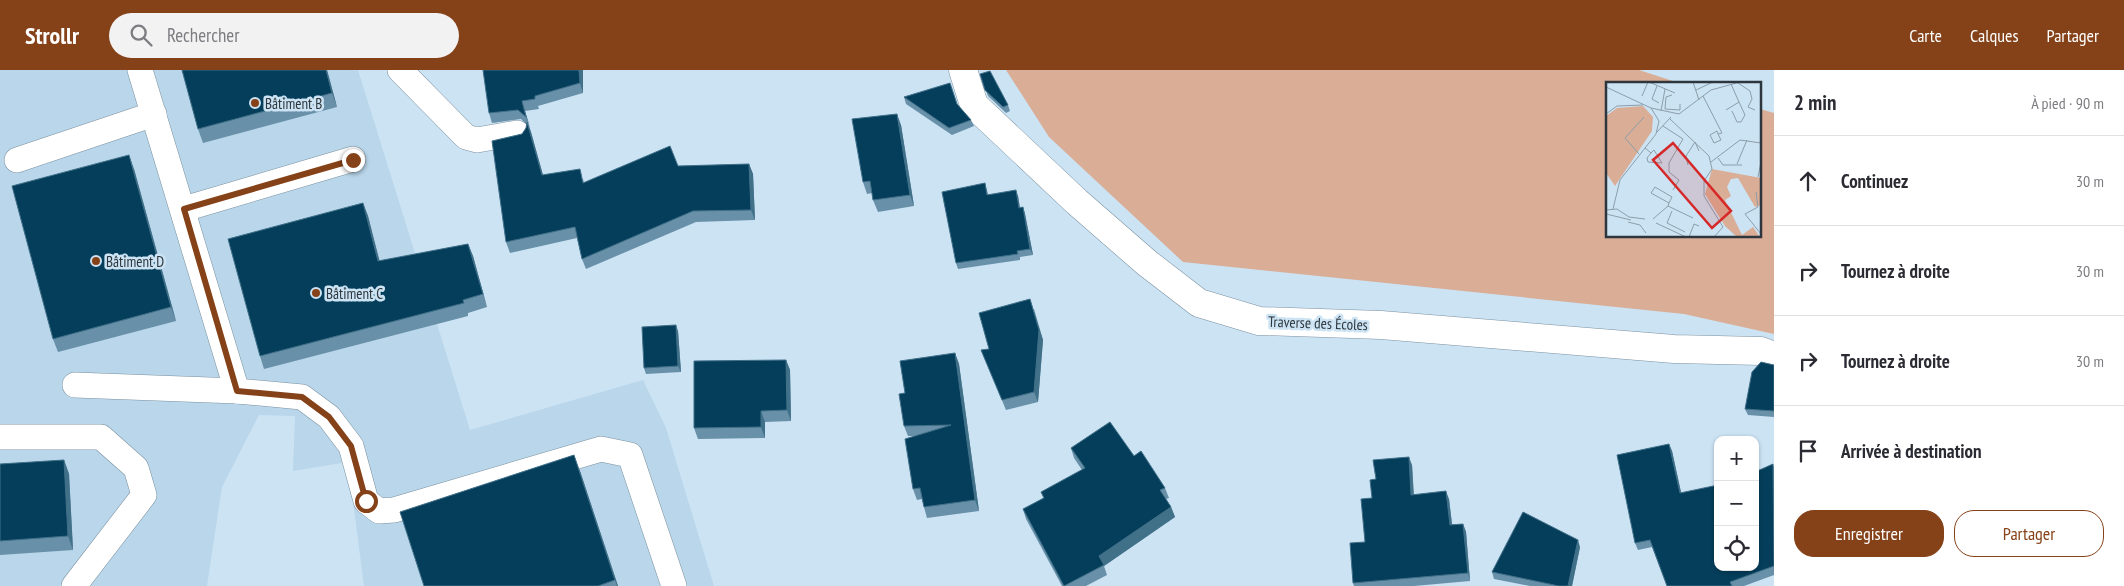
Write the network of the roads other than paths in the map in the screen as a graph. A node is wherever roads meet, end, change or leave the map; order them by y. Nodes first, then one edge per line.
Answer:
1 (140, 70) edge
2 (400, 70) edge
3 (963, 70) edge
4 (154, 114) junction
5 (517, 133) edge
6 (18, 160) dead end
7 (353, 160) dead end
8 (184, 209) junction
9 (1774, 356) edge
10 (75, 385) dead end
11 (237, 391) junction
12 (0, 437) edge
13 (74, 586) edge
14 (674, 586) edge

1 - 4 lane
2 - 5 lane
3 - 9 street, Traverse des Écoles
4 - 6 lane
4 - 8 lane
7 - 8 lane
8 - 11 lane
10 - 11 lane
11 - 14 lane
12 - 13 lane

